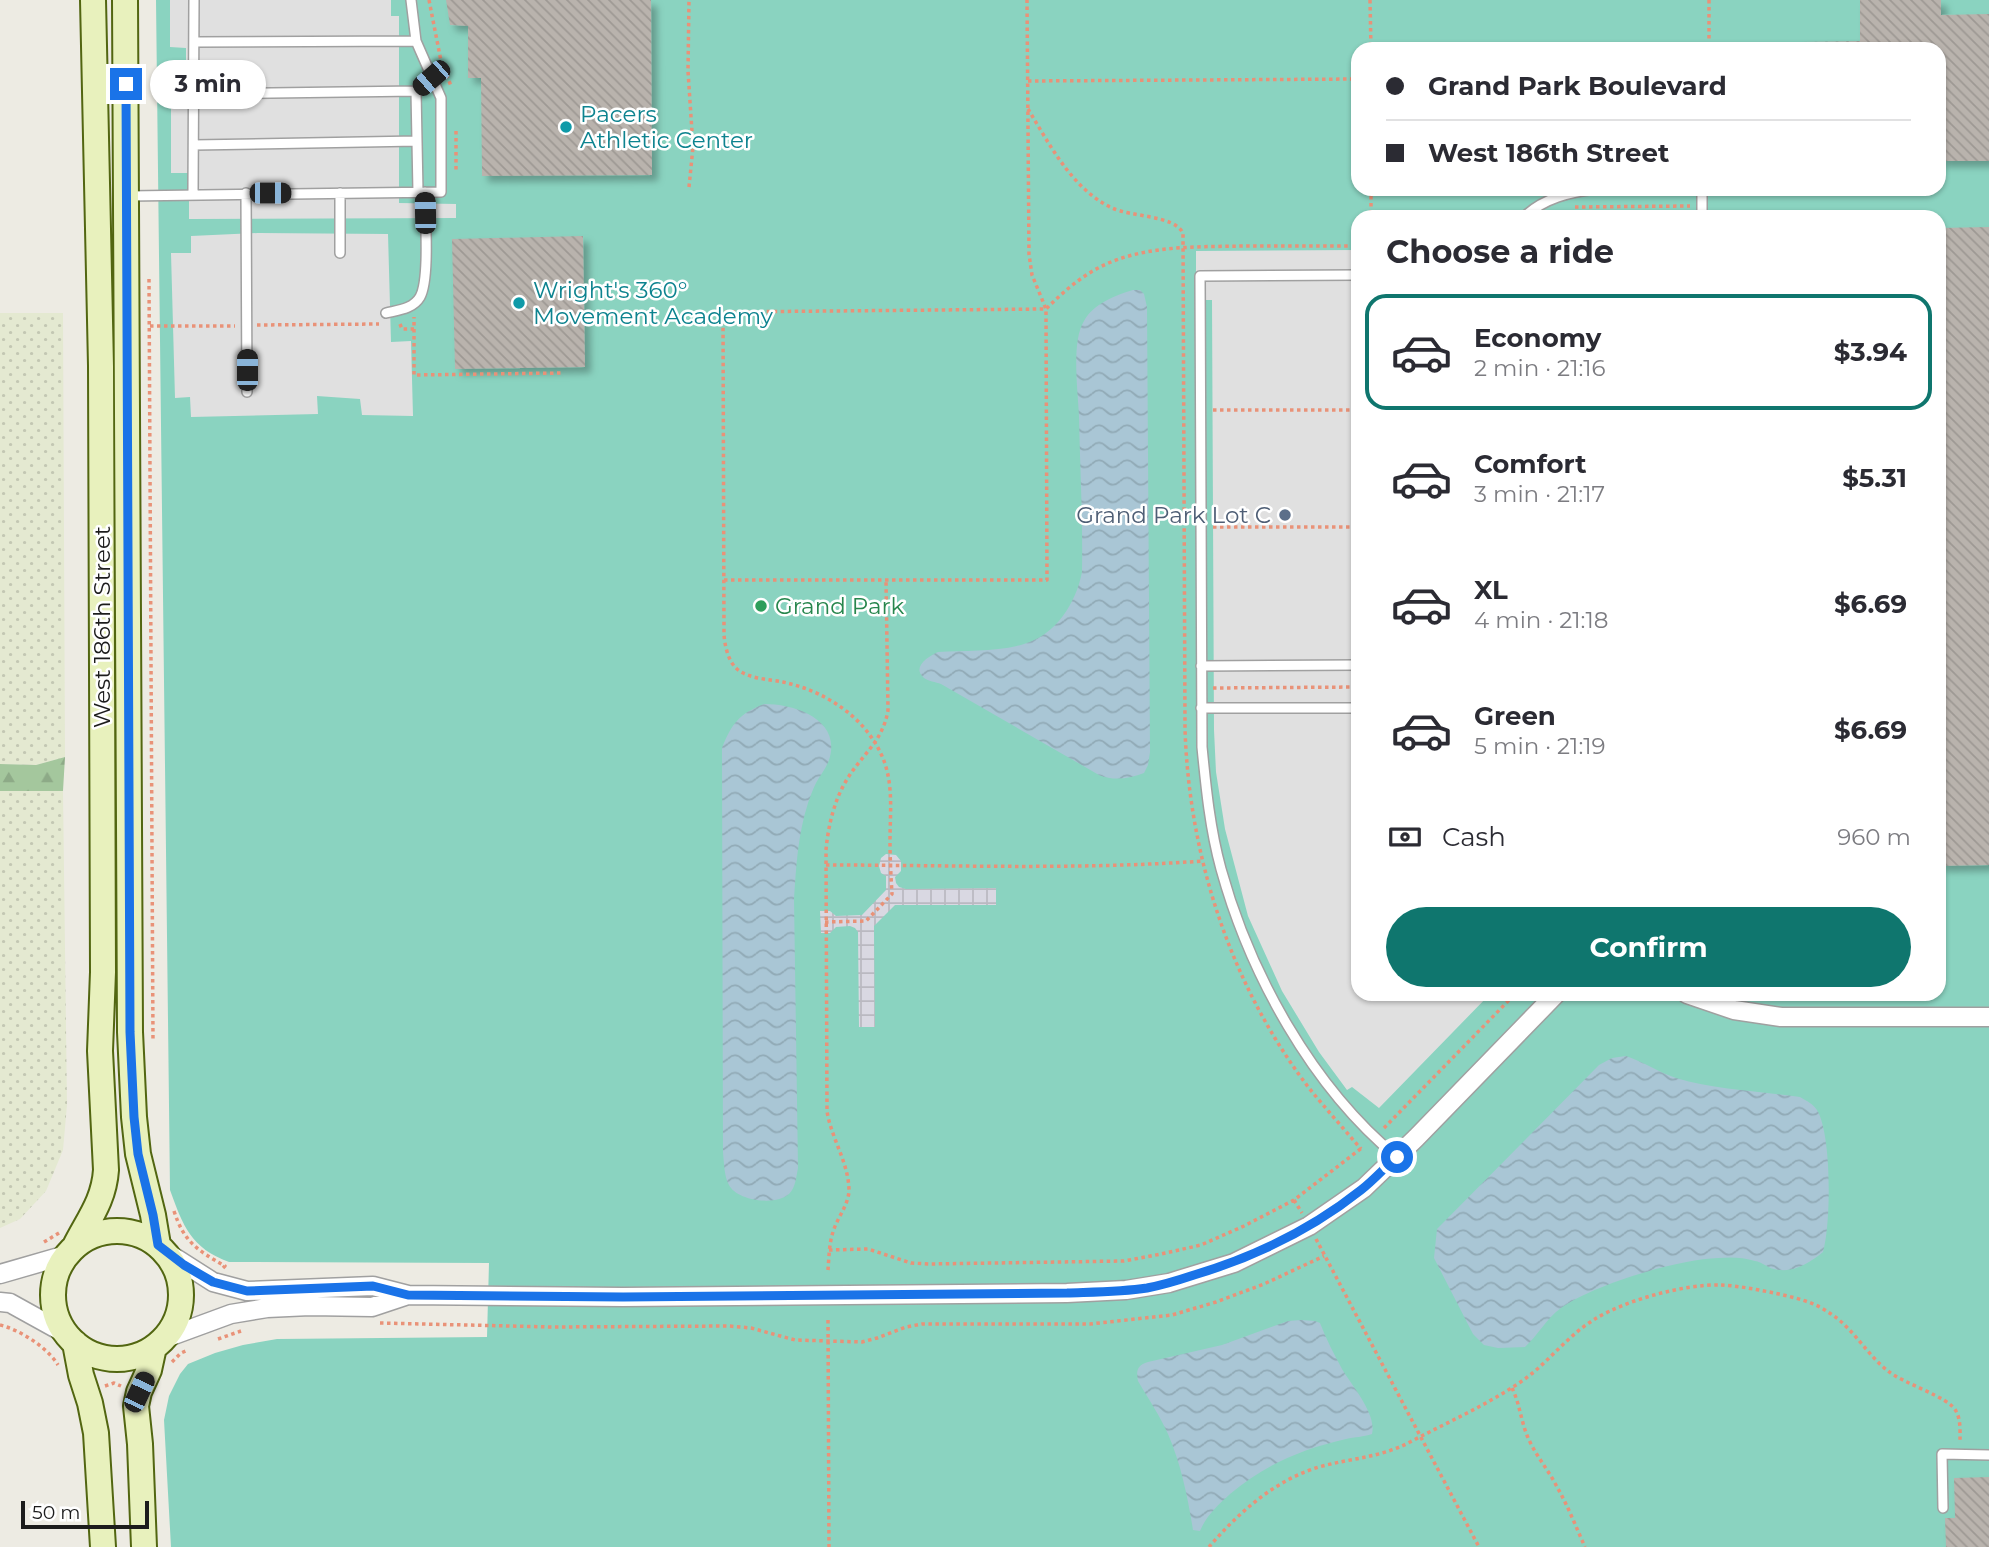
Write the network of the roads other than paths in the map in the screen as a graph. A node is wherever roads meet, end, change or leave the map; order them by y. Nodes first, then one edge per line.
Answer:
1 (93, 0) edge
2 (125, 0) edge
3 (194, 0) edge
4 (411, 0) edge
5 (416, 41) junction
6 (194, 42) junction
7 (431, 78) junction
8 (416, 91) junction
9 (193, 94) junction
10 (417, 141) junction
11 (194, 145) junction
12 (421, 192) junction
13 (246, 193) junction
14 (340, 193) junction
15 (193, 194) junction
16 (127, 196) junction
17 (1560, 196) edge
18 (1532, 210) edge
19 (340, 253) dead end
20 (1351, 275) edge
21 (386, 313) dead end
22 (247, 392) dead end
23 (1351, 665) edge
24 (1201, 666) junction
25 (1201, 708) junction
26 (1351, 708) edge
27 (1549, 1001) edge
28 (1708, 1001) edge
29 (1989, 1017) edge
30 (1397, 1157) junction
31 (67, 1244) junction
32 (161, 1248) junction
33 (0, 1274) edge
34 (408, 1295) junction
35 (0, 1302) edge
36 (70, 1339) junction
37 (162, 1350) junction
38 (1989, 1455) edge
39 (1943, 1508) dead end
40 (103, 1547) edge
41 (144, 1547) edge

1 - 31 street, West 186th Street
2 - 16 street, West 186th Street
3 - 6 lane
4 - 5 lane
5 - 6 lane
5 - 7 lane
6 - 9 lane
7 - 8 lane
7 - 12 lane
8 - 9 lane
8 - 10 lane
9 - 11 lane
10 - 11 lane
10 - 12 lane
11 - 15 lane
12 - 14 lane
12 - 21 lane
13 - 14 lane
13 - 15 lane
13 - 22 lane
14 - 19 lane
15 - 16 lane
16 - 32 street, West 186th Street
17 - 18 lane
20 - 24 lane
23 - 24 lane
24 - 25 lane
25 - 26 lane
25 - 30 lane
27 - 30 street
28 - 29 street
30 - 34 street
31 - 32 street
31 - 33 street
31 - 36 street
32 - 34 street
32 - 37 street
34 - 37 street
35 - 36 street
36 - 37 street
36 - 40 street
37 - 41 street
38 - 39 lane

